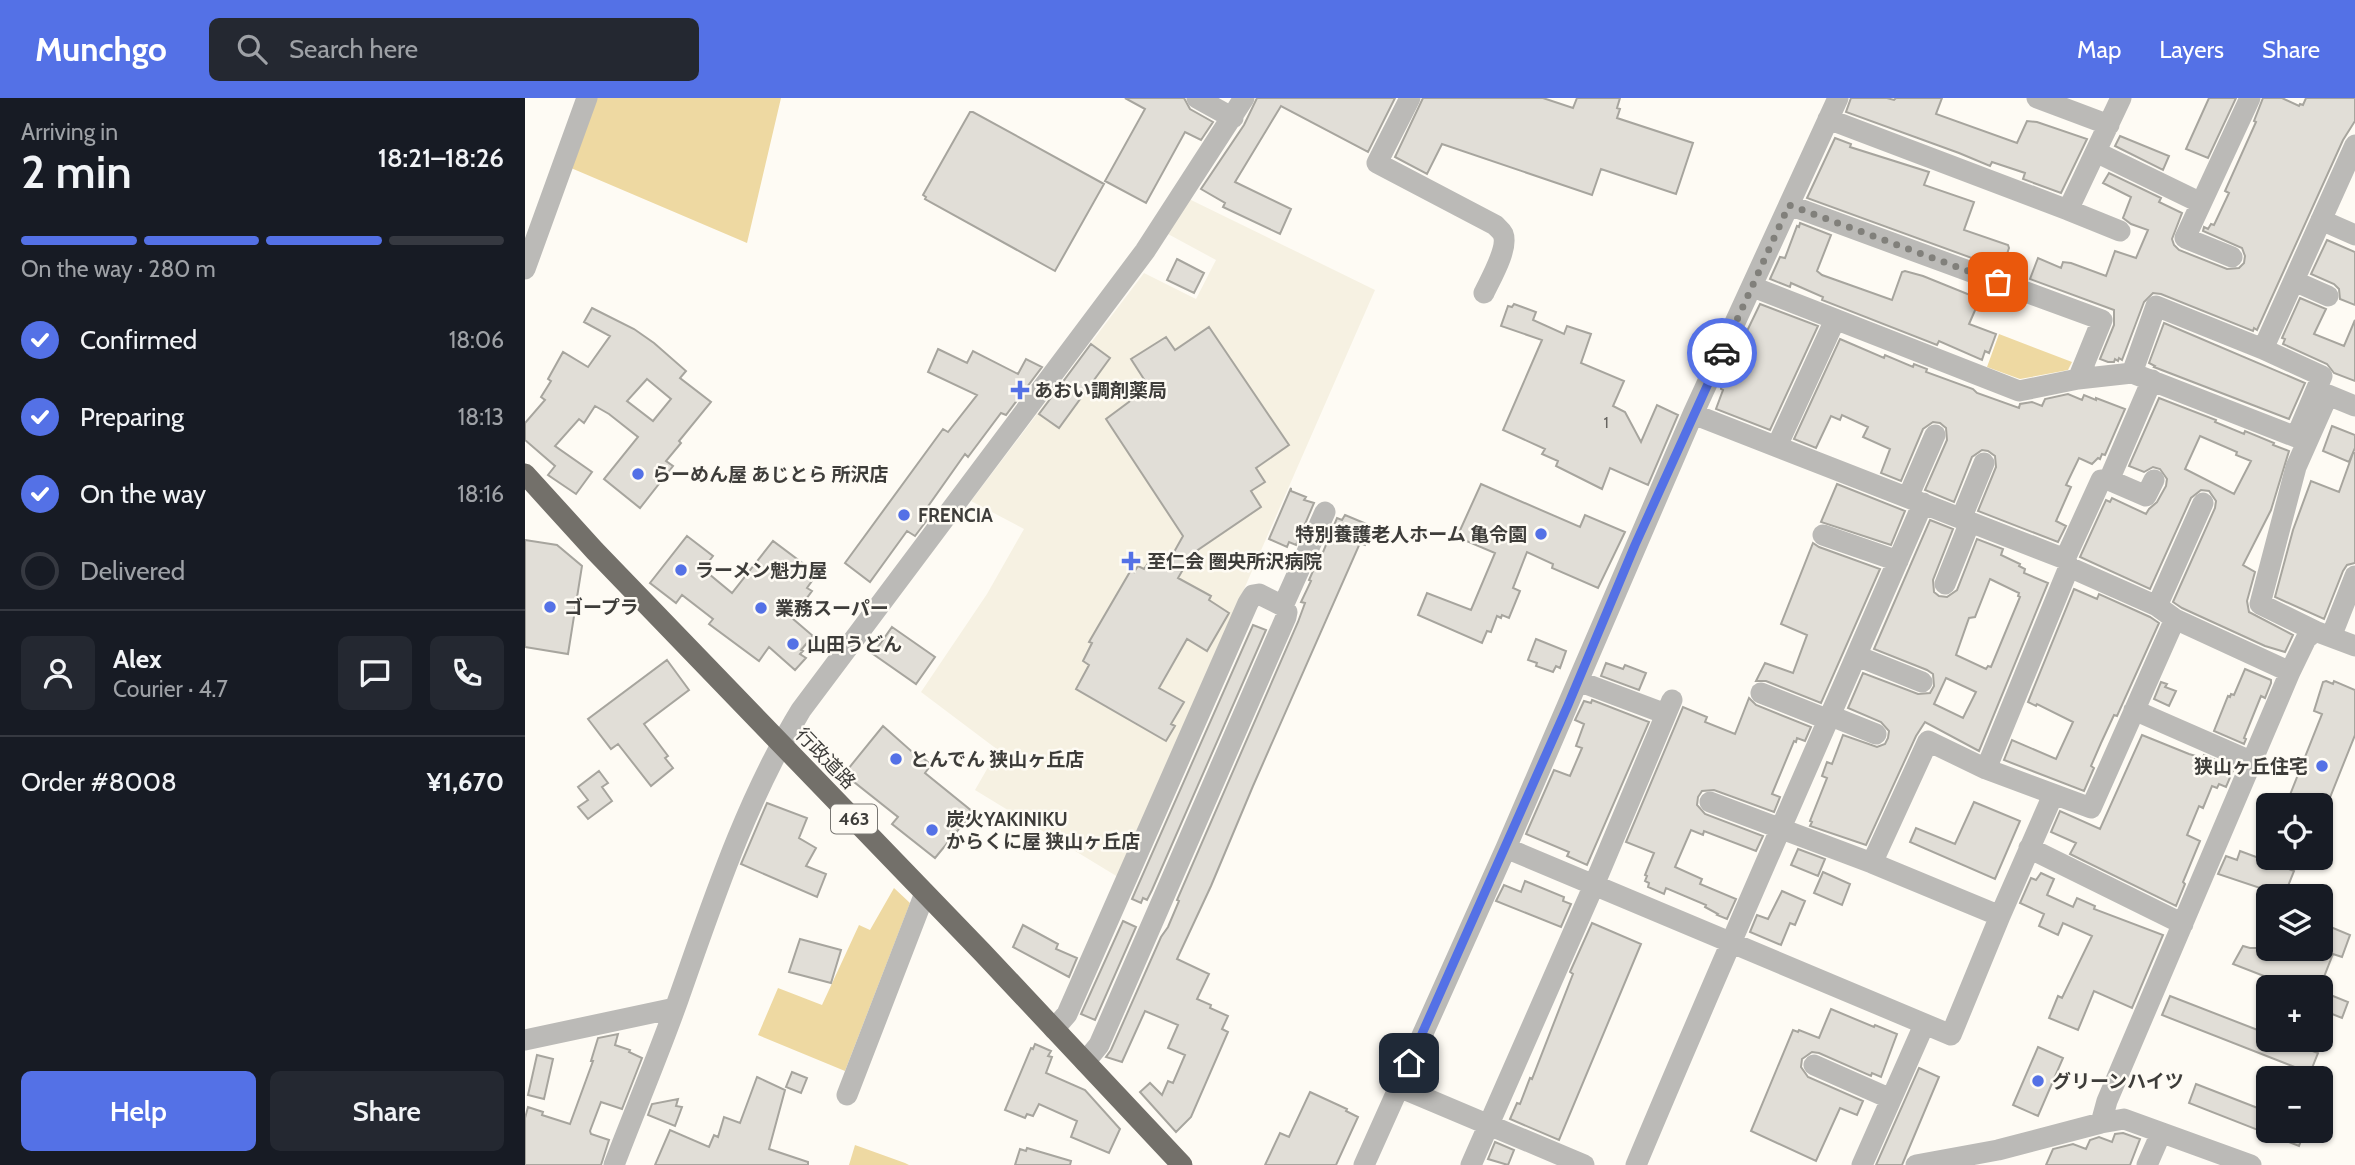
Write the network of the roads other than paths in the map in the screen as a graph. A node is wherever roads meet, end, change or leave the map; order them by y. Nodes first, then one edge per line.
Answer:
1 (587, 98) edge
2 (1197, 98) edge
3 (1244, 98) edge
4 (1410, 98) edge
5 (1838, 98) edge
6 (2036, 98) edge
7 (2121, 98) edge
8 (2250, 98) edge
9 (1233, 118) junction
10 (1828, 119) junction
11 (2109, 125) junction
12 (2096, 152) junction
13 (2352, 157) edge
14 (2201, 203) junction
15 (1789, 205) junction
16 (2068, 210) junction
17 (2321, 220) junction
18 (2120, 232) dead end
19 (2355, 236) edge
20 (2232, 257) dead end
21 (525, 270) edge
22 (2294, 281) junction
23 (1753, 288) junction
24 (1484, 293) dead end
25 (2328, 296) dead end
26 (1835, 320) junction
27 (2263, 349) junction
28 (2142, 376) junction
29 (2078, 379) junction
30 (2355, 406) edge
31 (1693, 414) junction
32 (1935, 435) dead end
33 (1777, 446) junction
34 (1984, 463) dead end
35 (525, 474) edge
36 (2109, 480) junction
37 (2154, 480) dead end
38 (1916, 500) junction
39 (2203, 503) dead end
40 (1325, 512) dead end
41 (1966, 521) junction
42 (1823, 535) dead end
43 (1898, 561) junction
44 (2067, 563) junction
45 (2355, 576) edge
46 (1945, 584) dead end
47 (1283, 606) junction
48 (2157, 606) junction
49 (2175, 619) junction
50 (2323, 634) junction
51 (2355, 646) edge
52 (1857, 656) junction
53 (2290, 672) junction
54 (1579, 681) junction
55 (1922, 682) dead end
56 (1761, 693) dead end
57 (2134, 710) junction
58 (1830, 718) junction
59 (1875, 734) dead end
60 (781, 744) junction
61 (2253, 762) junction
62 (1986, 769) junction
63 (2053, 795) junction
64 (1710, 802) dead end
65 (1781, 830) junction
66 (1506, 848) junction
67 (2029, 849) junction
68 (1873, 863) junction
69 (1594, 885) junction
70 (925, 893) junction
71 (2000, 916) junction
72 (2183, 923) junction
73 (1729, 943) junction
74 (675, 1008) junction
75 (1924, 1025) junction
76 (1055, 1029) junction
77 (525, 1040) edge
78 (1085, 1062) junction
79 (1814, 1065) dead end
80 (1399, 1087) junction
81 (847, 1095) dead end
82 (1891, 1099) junction
83 (2101, 1123) junction
84 (1489, 1125) junction
85 (2161, 1133) junction
86 (2236, 1163) edge
87 (614, 1165) edge
88 (1182, 1165) edge
89 (1364, 1165) edge
90 (1471, 1165) edge
91 (1584, 1165) edge
92 (1636, 1165) edge
93 (1862, 1165) edge
94 (1916, 1165) edge
95 (2147, 1165) edge

1 - 21 street
2 - 9 street
3 - 9 street
4 - 24 street
5 - 10 street
6 - 11 street
7 - 11 street
8 - 14 street
9 - 60 street
10 - 15 street
10 - 16 street
11 - 12 street
12 - 14 street
12 - 16 street
13 - 17 street
14 - 20 street
15 - 23 street
15 - 29 street
16 - 18 street
17 - 19 street
17 - 22 street
22 - 25 street
22 - 27 street
23 - 26 street
23 - 31 street
26 - 29 street
26 - 33 street
27 - 28 street
27 - 28 street
28 - 29 street
28 - 36 street
30 - 50 street
31 - 33 street
31 - 54 street
32 - 38 street
33 - 38 street
34 - 41 street
35 - 60 highway, 行政道路 / 463
36 - 37 street
36 - 44 street
38 - 41 street
38 - 43 street
39 - 48 street
40 - 47 street
41 - 44 street
41 - 46 street
42 - 43 street
43 - 52 street
44 - 48 street
44 - 62 street
45 - 50 street
47 - 76 street
47 - 78 street
48 - 49 street
49 - 53 street
49 - 57 street
50 - 51 street
50 - 53 street
52 - 55 street
52 - 58 street
53 - 61 street
54 - 66 street
54 - 69 street
56 - 58 street
57 - 61 street
57 - 63 street
58 - 59 street
58 - 65 street
60 - 70 highway, 行政道路 / 463
60 - 74 street
61 - 72 street
62 - 63 street
62 - 68 street
63 - 67 street
64 - 65 street
65 - 68 street
65 - 73 street
66 - 69 street
66 - 80 street
67 - 71 street
67 - 72 street
68 - 71 street
69 - 73 street
69 - 84 street
70 - 76 highway, 行政道路 / 463
70 - 81 street
71 - 75 street
72 - 83 street
73 - 75 street
73 - 92 street
74 - 77 street
74 - 87 street
75 - 82 street
76 - 78 highway, 行政道路 / 463
78 - 88 highway, 行政道路 / 463
79 - 82 street
80 - 84 street
80 - 89 street
82 - 93 street
83 - 85 street
83 - 94 street
84 - 90 street
84 - 91 street
85 - 86 street
85 - 95 street

